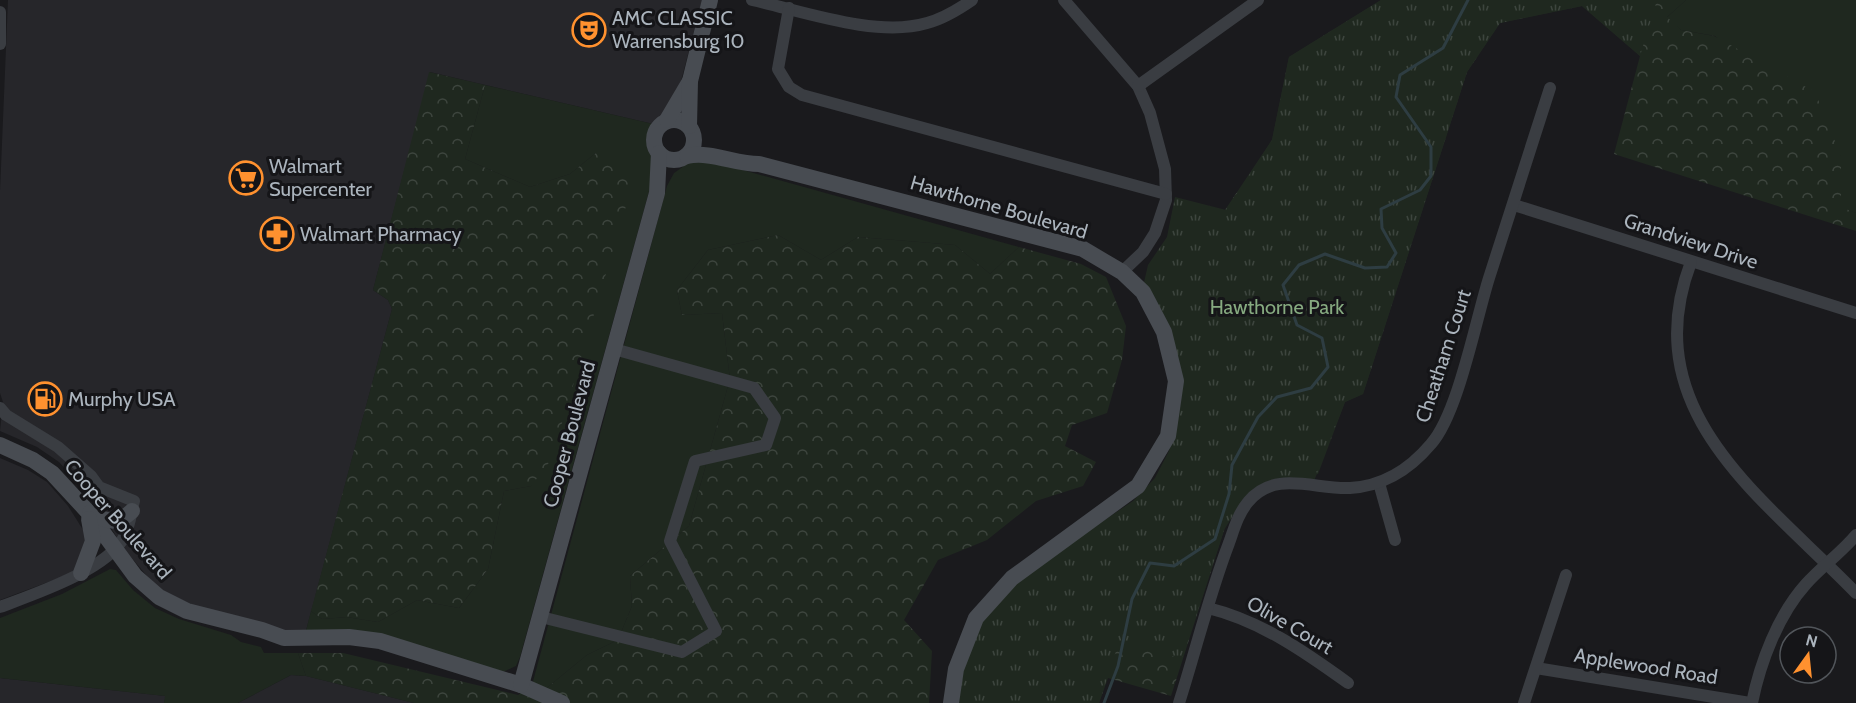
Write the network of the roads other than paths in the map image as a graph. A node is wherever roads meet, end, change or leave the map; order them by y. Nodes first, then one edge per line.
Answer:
1 (710, 0) edge
2 (752, 0) edge
3 (972, 0) edge
4 (1064, 0) edge
5 (1258, 0) edge
6 (1241, 5) edge
7 (789, 8) junction
8 (0, 12) edge
9 (0, 44) edge
10 (690, 81) junction
11 (1138, 86) junction
12 (1550, 88) dead end
13 (667, 120) junction
14 (692, 130) junction
15 (659, 153) junction
16 (686, 157) junction
17 (759, 164) junction
18 (657, 193) junction
19 (1166, 194) junction
20 (1514, 205) junction
21 (1691, 262) junction
22 (1122, 272) junction
23 (1856, 313) edge
24 (614, 349) junction
25 (0, 408) edge
26 (0, 445) edge
27 (1379, 483) junction
28 (88, 512) junction
29 (132, 512) junction
30 (1856, 535) edge
31 (1395, 540) dead end
32 (115, 549) junction
33 (1827, 564) junction
34 (81, 573) junction
35 (1566, 575) dead end
36 (1856, 593) edge
37 (0, 607) edge
38 (1208, 608) junction
39 (541, 617) junction
40 (1536, 668) junction
41 (1348, 683) dead end
42 (521, 685) junction
43 (562, 703) edge
44 (951, 703) edge
45 (1179, 703) edge
46 (1524, 703) edge
47 (1751, 703) edge

1 - 10 street
2 - 7 street
3 - 7 street
4 - 11 street
5 - 6 street
6 - 11 street
7 - 19 street
8 - 9 street
10 - 13 street
10 - 14 street
11 - 19 street
12 - 20 street, Cheatham Court
13 - 14 street
13 - 15 street
14 - 16 street
14 - 17 street, Hawthorne Boulevard
15 - 16 street
15 - 18 street, Cooper Boulevard
16 - 17 street, Hawthorne Boulevard
16 - 18 street, Cooper Boulevard
17 - 22 street, Hawthorne Boulevard
18 - 24 street, Cooper Boulevard
19 - 22 street
20 - 21 street, Grandview Drive
20 - 27 street, Cheatham Court
21 - 23 street, Grandview Drive
21 - 33 street
22 - 44 street, Hawthorne Boulevard
24 - 39 street, Cooper Boulevard
24 - 39 street
25 - 29 street
26 - 28 street, Cooper Boulevard
27 - 31 street
27 - 38 street, Cheatham Court
28 - 29 street
28 - 32 street, Cooper Boulevard
28 - 34 street
29 - 32 street
30 - 33 street
32 - 34 street
32 - 42 street, Cooper Boulevard
33 - 36 street
33 - 47 street
34 - 37 street
35 - 40 street
38 - 41 street, Olive Court
38 - 45 street, Cheatham Court
39 - 42 street, Cooper Boulevard
40 - 46 street
40 - 47 street, Applewood Road
42 - 43 street, Cooper Boulevard

